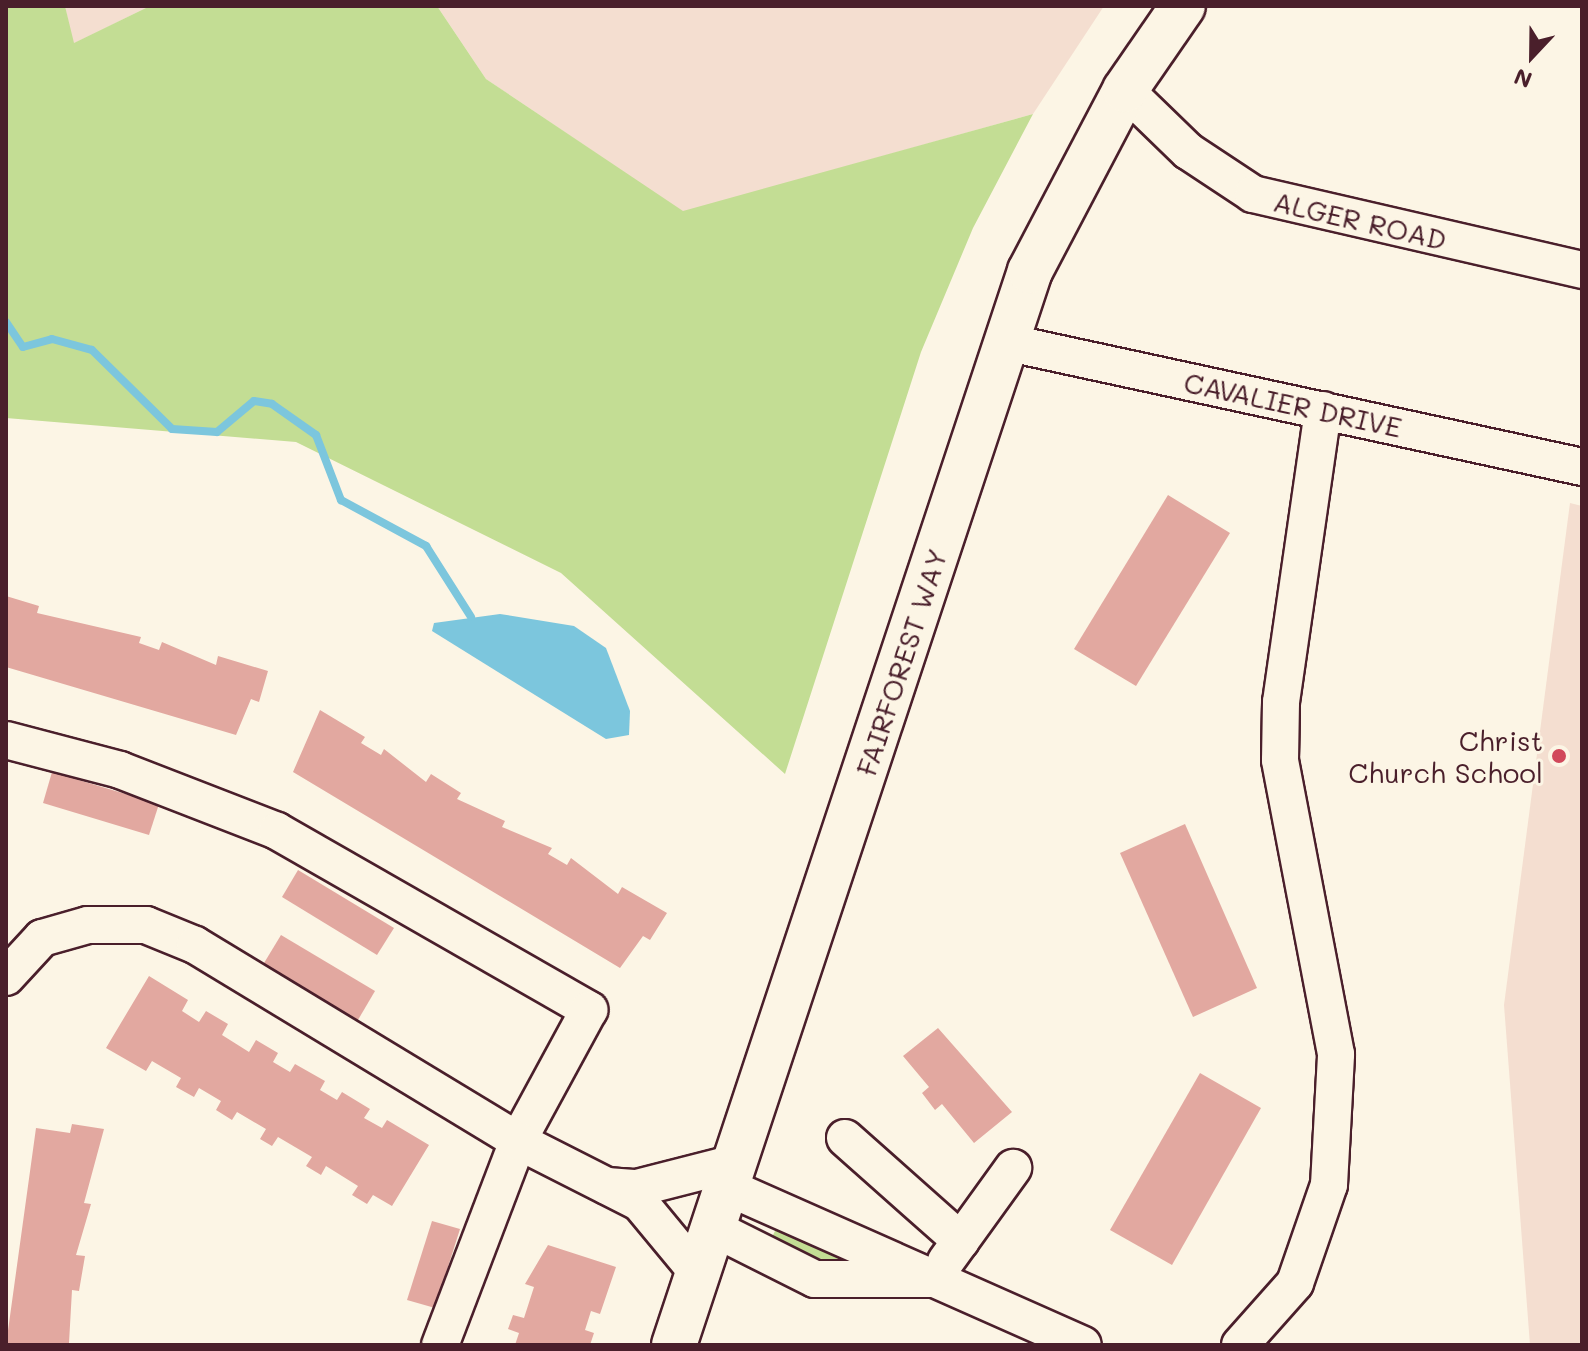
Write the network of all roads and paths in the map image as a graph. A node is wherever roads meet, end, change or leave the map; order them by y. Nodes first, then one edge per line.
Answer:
1 (1183, 6) edge
2 (1125, 90) junction
3 (1582, 270) edge
4 (1005, 342) junction
5 (1323, 410) junction
6 (1582, 467) edge
7 (6, 740) edge
8 (6, 977) edge
9 (845, 1138) dead end
10 (518, 1141) junction
11 (1013, 1168) dead end
12 (731, 1175) junction
13 (606, 1186) junction
14 (713, 1228) junction
15 (961, 1241) junction
16 (698, 1273) junction
17 (934, 1279) junction
18 (440, 1345) edge
19 (674, 1345) edge
20 (1083, 1345) edge
21 (1240, 1345) edge

1 - 2 main road, FAIRFOREST WAY
2 - 3 street, ALGER ROAD
2 - 4 main road, FAIRFOREST WAY
4 - 5 street, CAVALIER DRIVE
4 - 12 main road, FAIRFOREST WAY
5 - 6 street, CAVALIER DRIVE
5 - 21 street
7 - 10 street
8 - 10 street
9 - 15 street
10 - 13 street
10 - 18 street
11 - 15 street
12 - 13 street
12 - 14 main road, FAIRFOREST WAY
12 - 17 street
13 - 16 street
14 - 16 main road, FAIRFOREST WAY
14 - 17 street
15 - 17 street
16 - 19 main road, FAIRFOREST WAY
17 - 20 street

